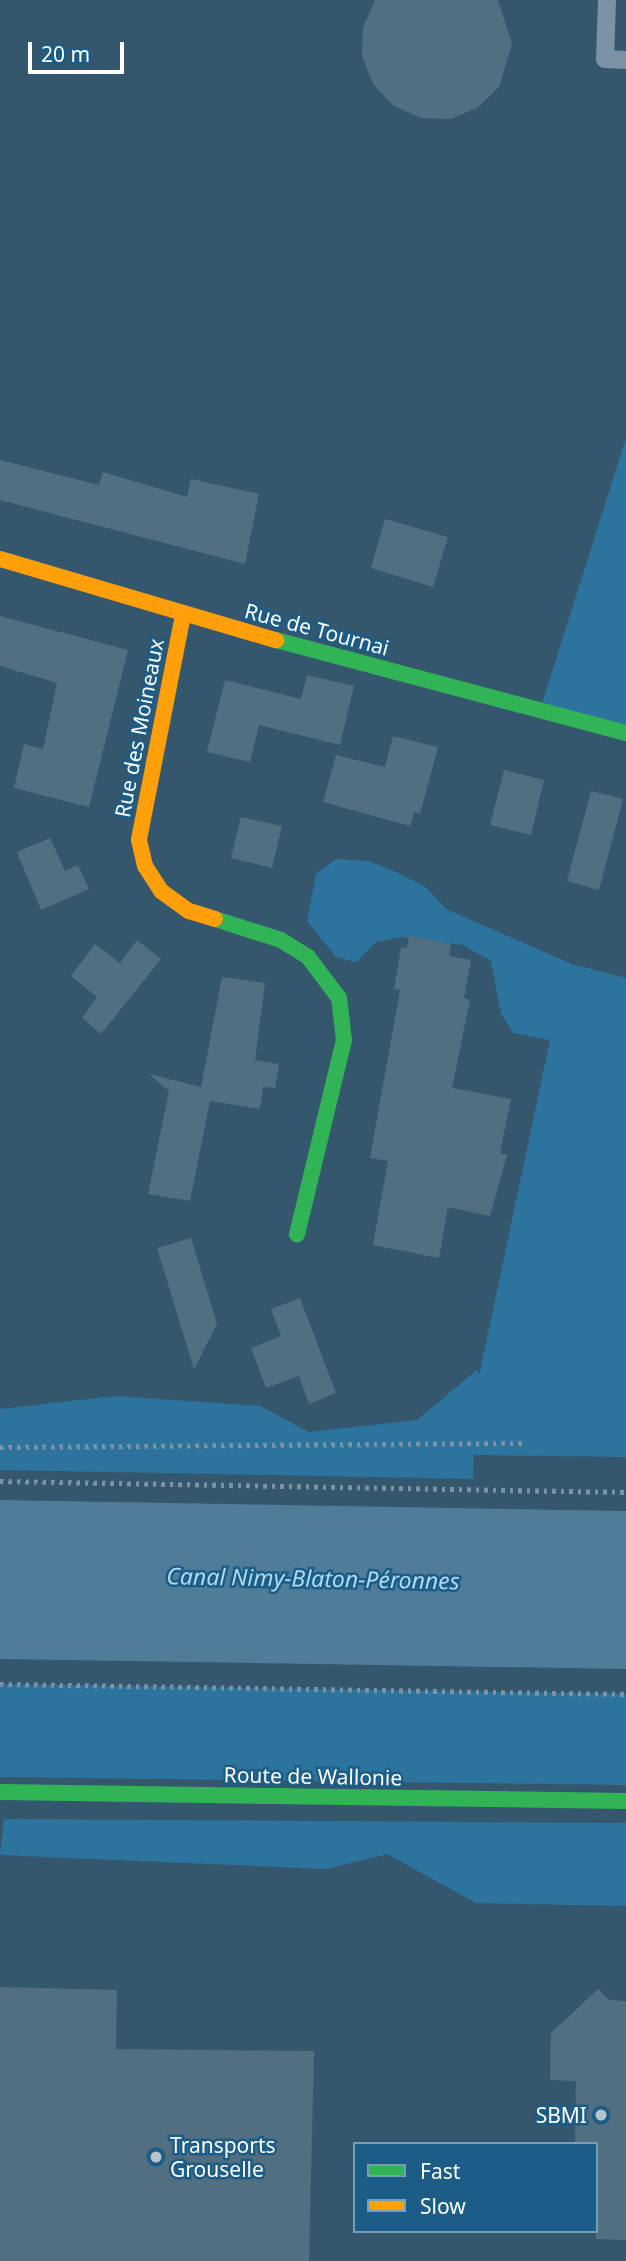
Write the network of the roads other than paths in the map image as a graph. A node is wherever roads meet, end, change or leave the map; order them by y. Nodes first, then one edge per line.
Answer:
1 (607, 0) edge
2 (626, 60) edge
3 (0, 559) edge
4 (183, 615) junction
5 (626, 733) edge
6 (297, 1234) dead end
7 (0, 1792) edge
8 (626, 1801) edge

1 - 2 lane
3 - 4 street, Rue de Tournai
4 - 5 street, Rue de Tournai
4 - 6 street, Rue des Moineaux
7 - 8 street, Route de Wallonie

